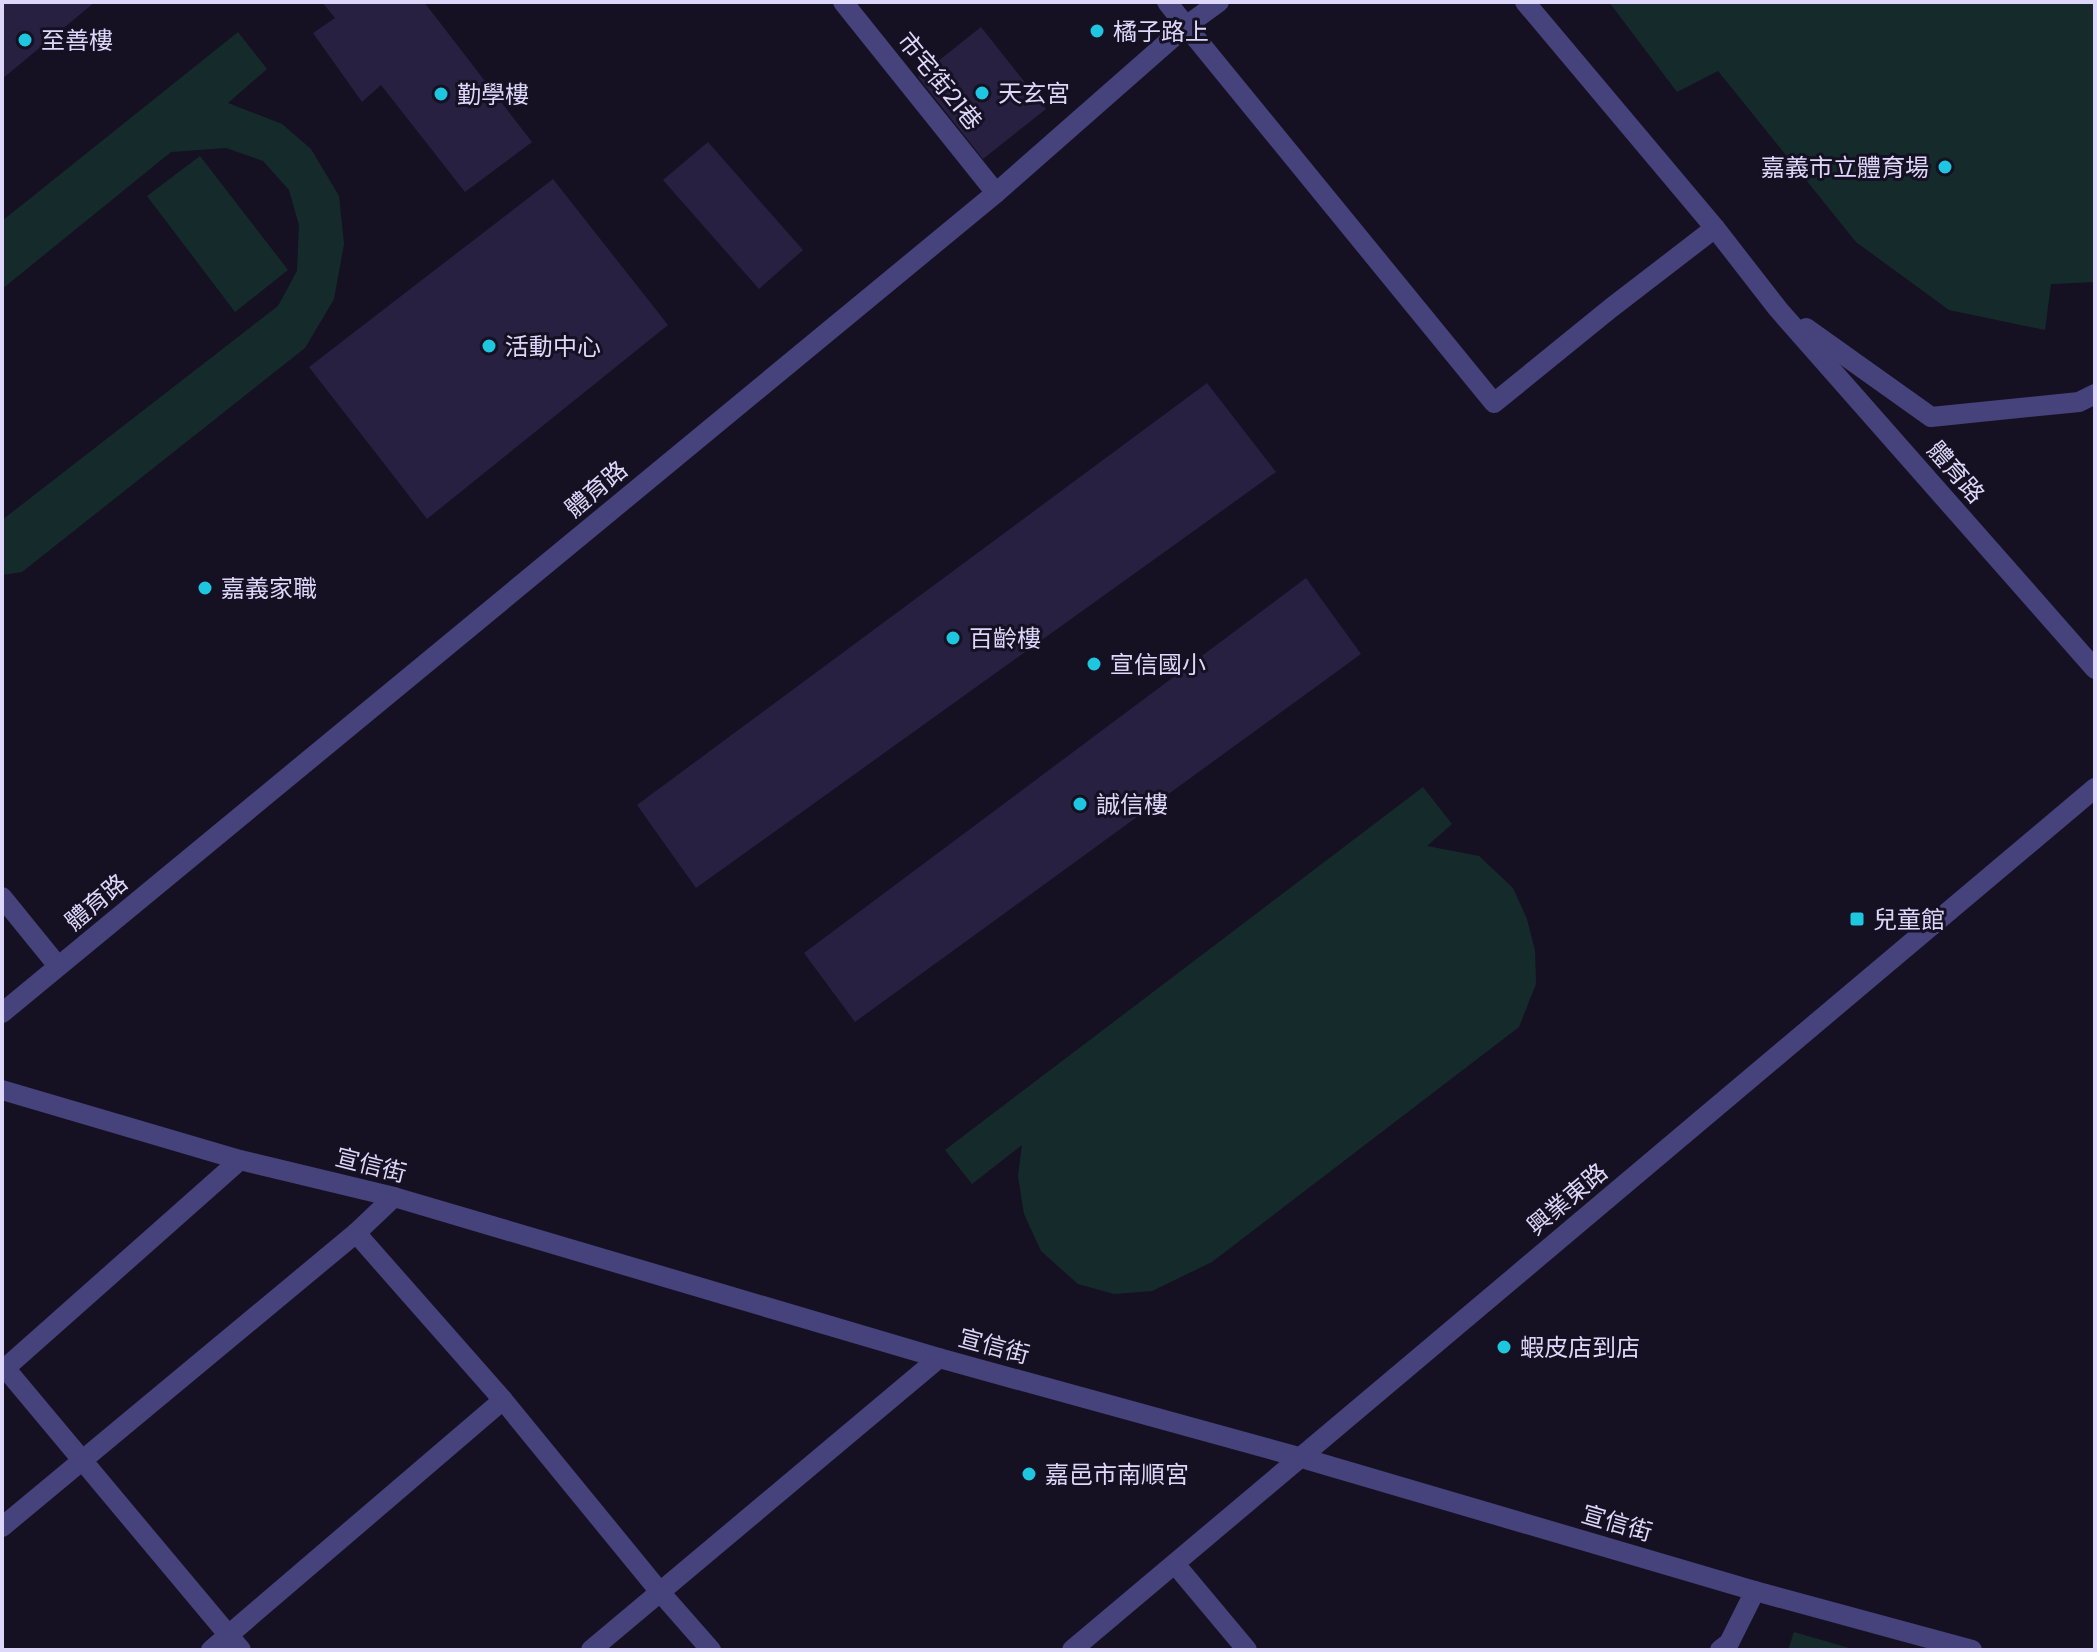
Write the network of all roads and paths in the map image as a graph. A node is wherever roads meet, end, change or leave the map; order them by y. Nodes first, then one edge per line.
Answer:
1 (843, 2) edge
2 (1167, 2) edge
3 (1219, 2) edge
4 (1525, 2) edge
5 (1186, 26) junction
6 (996, 193) junction
7 (1715, 228) junction
8 (1778, 309) junction
9 (2095, 394) edge
10 (2095, 669) edge
11 (2095, 788) edge
12 (2, 897) edge
13 (58, 966) junction
14 (2, 1013) edge
15 (6, 1096) edge
16 (240, 1160) junction
17 (394, 1197) junction
18 (356, 1233) junction
19 (939, 1358) junction
20 (4, 1370) edge
21 (503, 1400) junction
22 (1302, 1458) junction
23 (82, 1460) junction
24 (2, 1527) edge
25 (1175, 1564) junction
26 (1755, 1591) junction
27 (660, 1592) junction
28 (235, 1642) edge
29 (1728, 1648) edge
30 (211, 1650) edge
31 (591, 1650) edge
32 (711, 1650) edge
33 (1072, 1650) edge
34 (1247, 1650) edge
35 (1972, 1650) edge

1 - 6 street, 市宅街21巷
2 - 5 street
3 - 5 street, 體育路
4 - 7 street, 體育路
5 - 6 street, 體育路
5 - 7 street
6 - 13 street, 體育路
7 - 8 street, 體育路
8 - 9 street, 體育路
8 - 10 street, 體育路
11 - 22 street, 興業東路
12 - 13 street
13 - 14 street, 體育路
15 - 16 street, 宣信街
16 - 17 street, 宣信街
16 - 20 street
17 - 18 street
17 - 19 street, 宣信街
18 - 21 street
18 - 23 street
19 - 22 street, 宣信街
19 - 27 street
20 - 23 street
21 - 27 street
21 - 28 street
22 - 25 street, 興業東路
22 - 26 street, 宣信街
23 - 24 street
23 - 28 street
25 - 33 street, 興業東路
25 - 34 street
26 - 29 street
26 - 35 street, 宣信街
27 - 31 street
27 - 32 street
28 - 30 street

